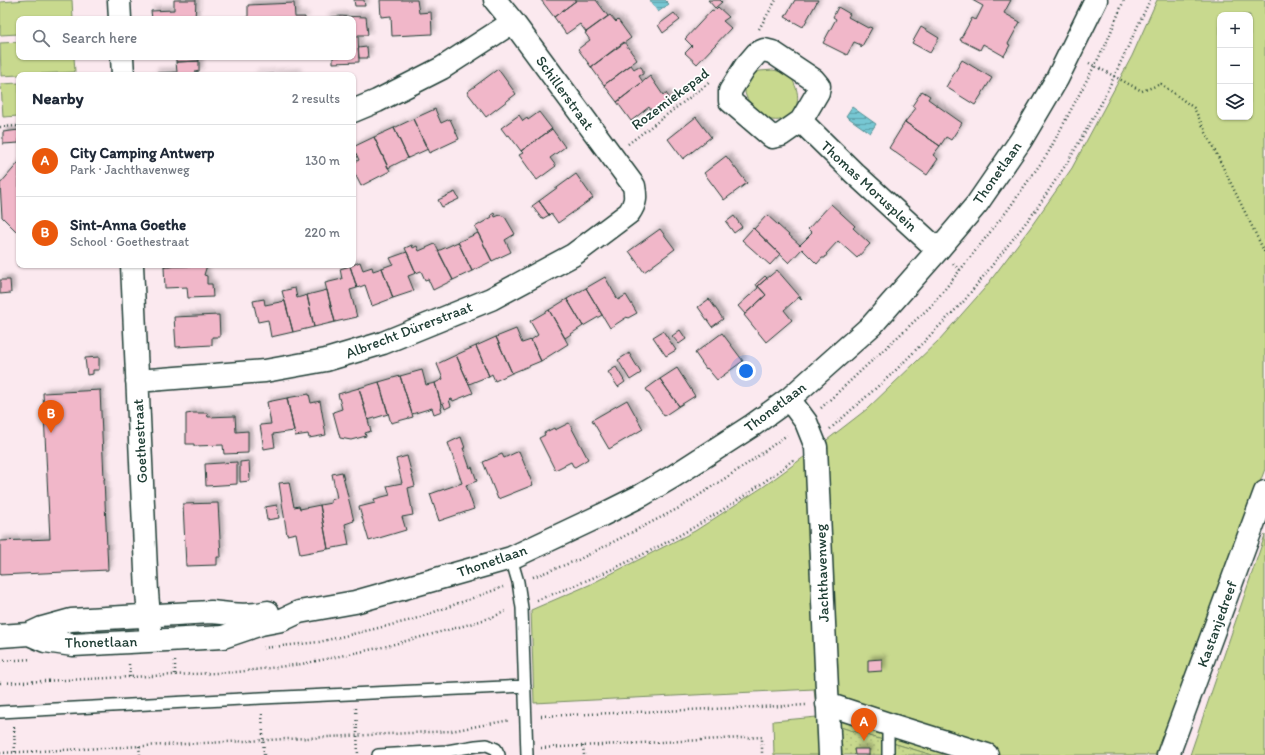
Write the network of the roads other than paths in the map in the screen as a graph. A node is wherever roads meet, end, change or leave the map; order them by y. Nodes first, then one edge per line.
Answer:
1 (119, 0) edge
2 (496, 0) edge
3 (1096, 0) edge
4 (120, 16) edge
5 (513, 22) junction
6 (122, 60) edge
7 (123, 72) edge
8 (356, 110) edge
9 (800, 121) dead end
10 (634, 186) joint
11 (938, 250) junction
12 (132, 268) edge
13 (137, 381) junction
14 (789, 400) junction
15 (1265, 492) edge
16 (511, 558) junction
17 (299, 612) junction
18 (148, 616) junction
19 (29, 634) junction
20 (0, 636) edge
21 (151, 641) junction
22 (525, 686) junction
23 (827, 704) junction
24 (0, 712) edge
25 (888, 724) junction
26 (527, 752) edge
27 (378, 755) edge
28 (499, 755) edge
29 (830, 755) edge
30 (888, 755) edge
31 (987, 755) edge
32 (1168, 755) edge

1 - 4 street
2 - 5 street, Schillerstraat
3 - 11 street, Thonetlaan
5 - 8 street
5 - 10 street, Schillerstraat
6 - 7 street
9 - 11 street, Thomas Morusplein
10 - 13 street, Albrecht Dürerstraat
11 - 14 street, Thonetlaan
12 - 13 street, Goethestraat
13 - 18 street, Goethestraat
14 - 16 street, Thonetlaan
14 - 23 street, Jachthavenweg
15 - 32 street, Kastanjedreef
16 - 17 street, Thonetlaan
16 - 22 lane
17 - 18 street, Thonetlaan
17 - 21 street, Thonetlaan
18 - 19 street, Thonetlaan
18 - 21 street, Thonetlaan
19 - 20 street, Thonetlaan
19 - 21 street, Thonetlaan
22 - 24 lane
22 - 26 lane
23 - 25 street
23 - 29 street, Jachthavenweg
25 - 30 lane
25 - 31 street
27 - 28 lane

